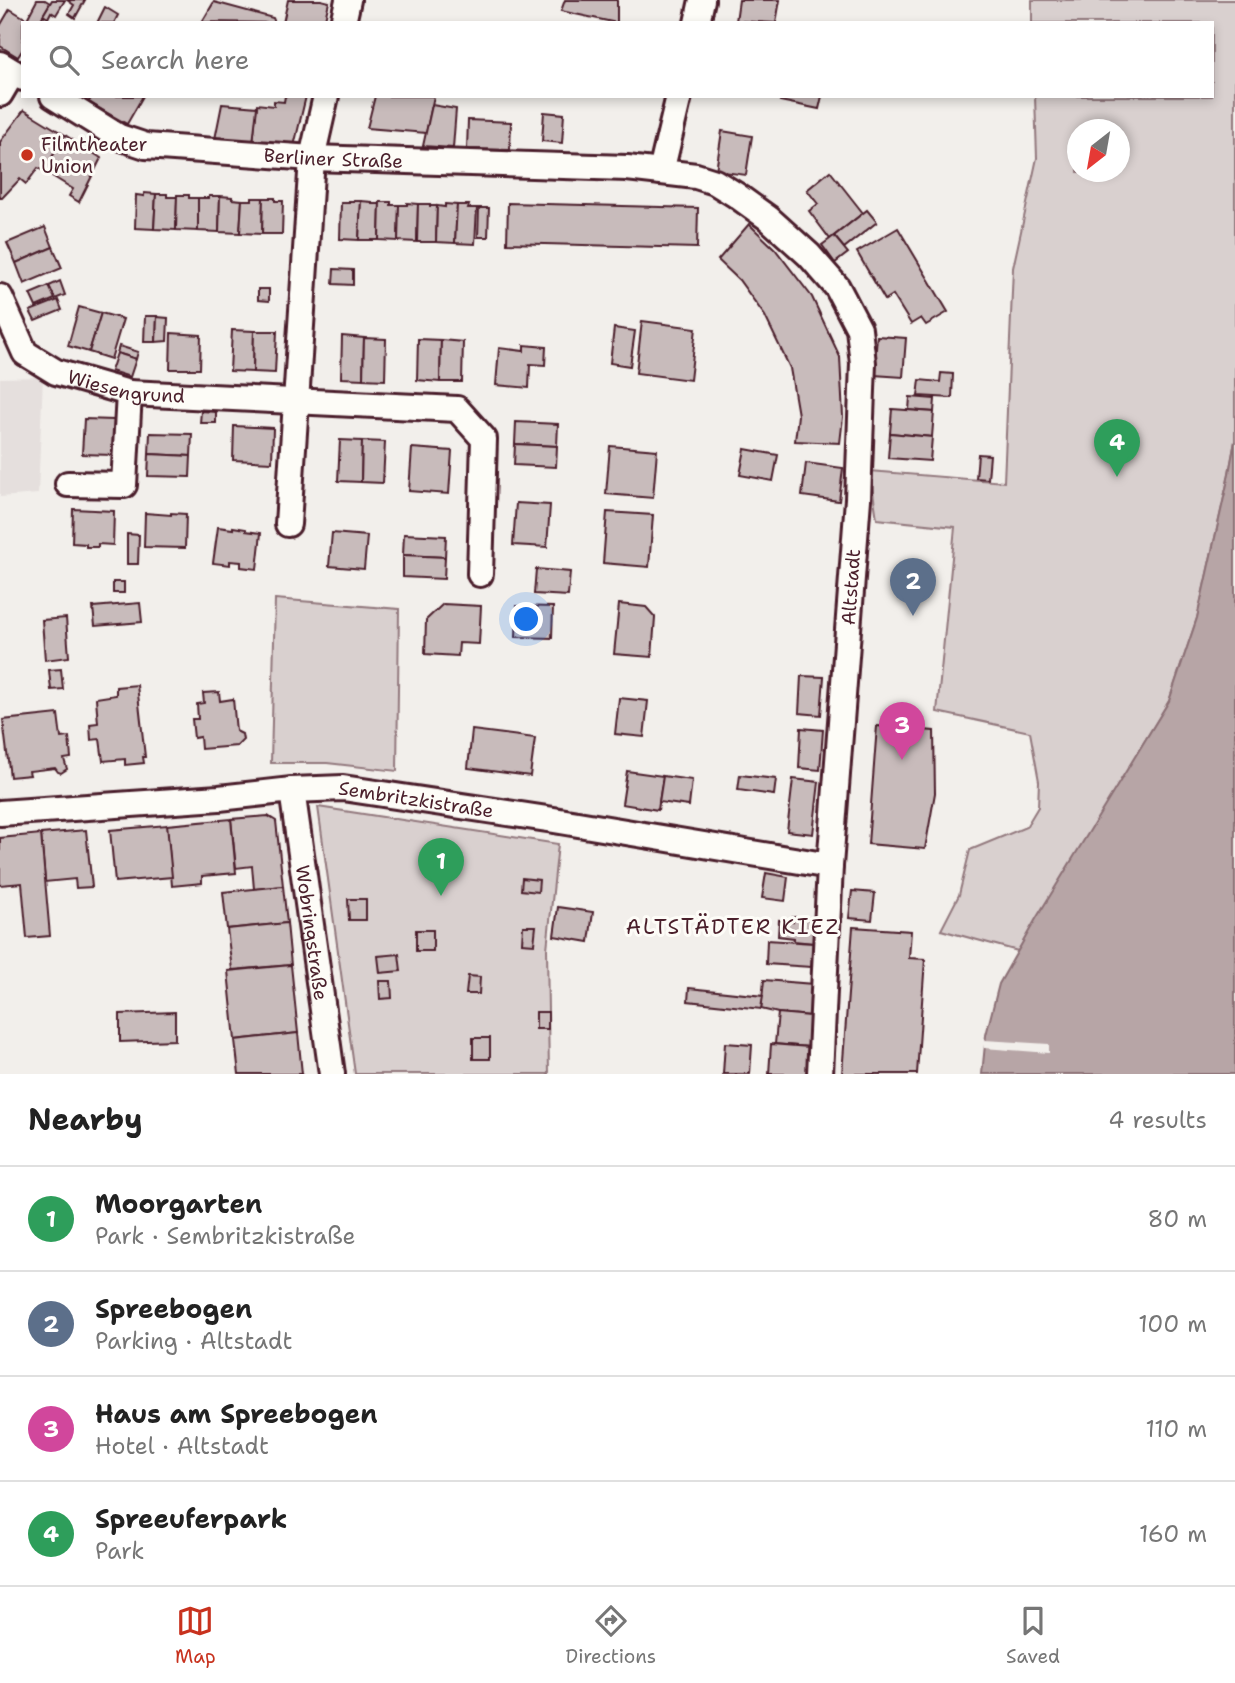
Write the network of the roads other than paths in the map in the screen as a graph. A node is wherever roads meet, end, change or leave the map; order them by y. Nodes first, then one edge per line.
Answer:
1 (348, 0) edge
2 (702, 0) edge
3 (343, 21) edge
4 (697, 21) edge
5 (12, 71) edge
6 (0, 94) edge
7 (56, 98) edge
8 (326, 98) edge
9 (679, 98) edge
10 (312, 158) junction
11 (661, 172) junction
12 (0, 297) edge
13 (129, 393) junction
14 (296, 402) junction
15 (68, 484) dead end
16 (288, 524) dead end
17 (480, 574) dead end
18 (292, 790) junction
19 (0, 813) edge
20 (830, 866) junction
21 (332, 1074) edge
22 (820, 1074) edge

1 - 3 street
2 - 4 street
5 - 6 street
7 - 10 street, Berliner Straße
8 - 10 street
9 - 11 street
10 - 11 street, Berliner Straße
10 - 14 street
11 - 20 street, Altstadt
12 - 13 street, Wiesengrund
13 - 14 street, Wiesengrund
13 - 15 street
14 - 16 street
14 - 17 street, Wiesengrund
18 - 19 street, Sembritzkistraße
18 - 20 street, Sembritzkistraße
18 - 21 street, Wobringstraße
20 - 22 street, Altstadt

